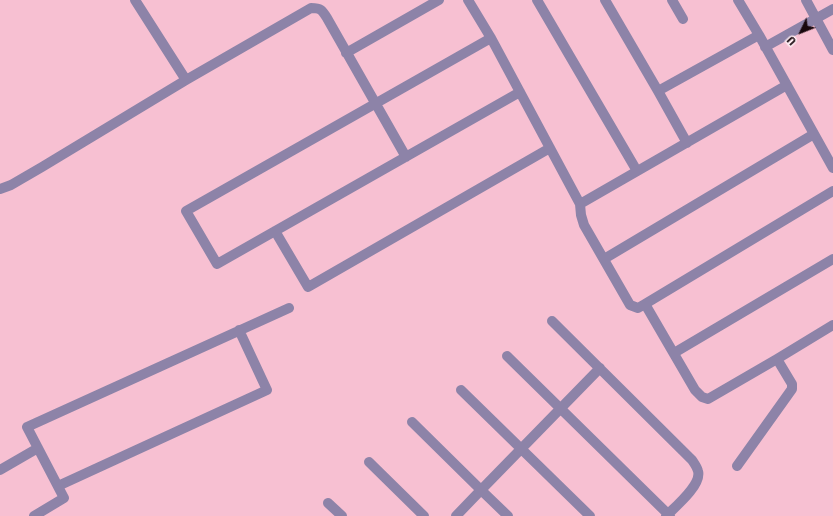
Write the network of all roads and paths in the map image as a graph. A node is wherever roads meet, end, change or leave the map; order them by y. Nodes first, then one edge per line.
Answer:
1 (135, 0) edge
2 (439, 0) edge
3 (468, 0) edge
4 (537, 0) edge
5 (605, 0) edge
6 (672, 0) edge
7 (738, 0) edge
8 (806, 0) edge
9 (833, 9) edge
10 (683, 19) dead end
11 (816, 19) junction
12 (759, 35) junction
13 (491, 38) junction
14 (766, 47) junction
15 (833, 50) edge
16 (346, 53) junction
17 (186, 80) junction
18 (787, 85) junction
19 (658, 91) junction
20 (520, 92) junction
21 (375, 104) junction
22 (814, 134) junction
23 (687, 142) junction
24 (550, 148) junction
25 (406, 157) junction
26 (833, 168) edge
27 (637, 171) junction
28 (0, 189) edge
29 (833, 191) edge
30 (580, 204) junction
31 (275, 231) junction
32 (604, 259) junction
33 (833, 260) edge
34 (645, 304) junction
35 (289, 308) dead end
36 (552, 321) dead end
37 (833, 325) edge
38 (239, 330) junction
39 (674, 353) junction
40 (507, 356) dead end
41 (777, 359) junction
42 (600, 368) junction
43 (461, 390) dead end
44 (561, 409) junction
45 (412, 422) dead end
46 (38, 448) junction
47 (521, 449) junction
48 (369, 462) dead end
49 (737, 466) dead end
50 (0, 470) edge
51 (58, 486) junction
52 (481, 490) junction
53 (328, 503) dead end
54 (668, 515) edge
55 (34, 516) edge
56 (342, 516) edge
57 (424, 516) edge
58 (456, 516) edge
59 (508, 516) edge
60 (590, 516) edge

1 - 17 street
2 - 16 street
3 - 13 street
4 - 27 street
5 - 19 street
6 - 10 street
7 - 12 street
8 - 11 street
9 - 11 street
11 - 14 street
11 - 15 street
12 - 14 street
12 - 19 street
13 - 20 street
13 - 21 street
14 - 18 street
16 - 17 street
16 - 21 street
17 - 28 street
18 - 22 street
18 - 23 street
19 - 23 street
20 - 24 street
20 - 25 street
21 - 25 street
21 - 31 street
22 - 26 street
22 - 32 street
23 - 27 street
24 - 30 street
24 - 31 street
25 - 31 street
27 - 30 street
29 - 34 street
30 - 32 street
32 - 34 street
33 - 39 street
34 - 39 street
35 - 38 street
36 - 42 street
37 - 41 street
38 - 46 street
38 - 51 street
39 - 41 street
40 - 44 street
41 - 49 street
42 - 44 street
42 - 54 street
43 - 47 street
44 - 47 street
44 - 54 street
45 - 52 street
46 - 50 street
46 - 51 street
47 - 52 street
47 - 60 street
48 - 57 street
51 - 55 street
52 - 58 street
52 - 59 street
53 - 56 street

